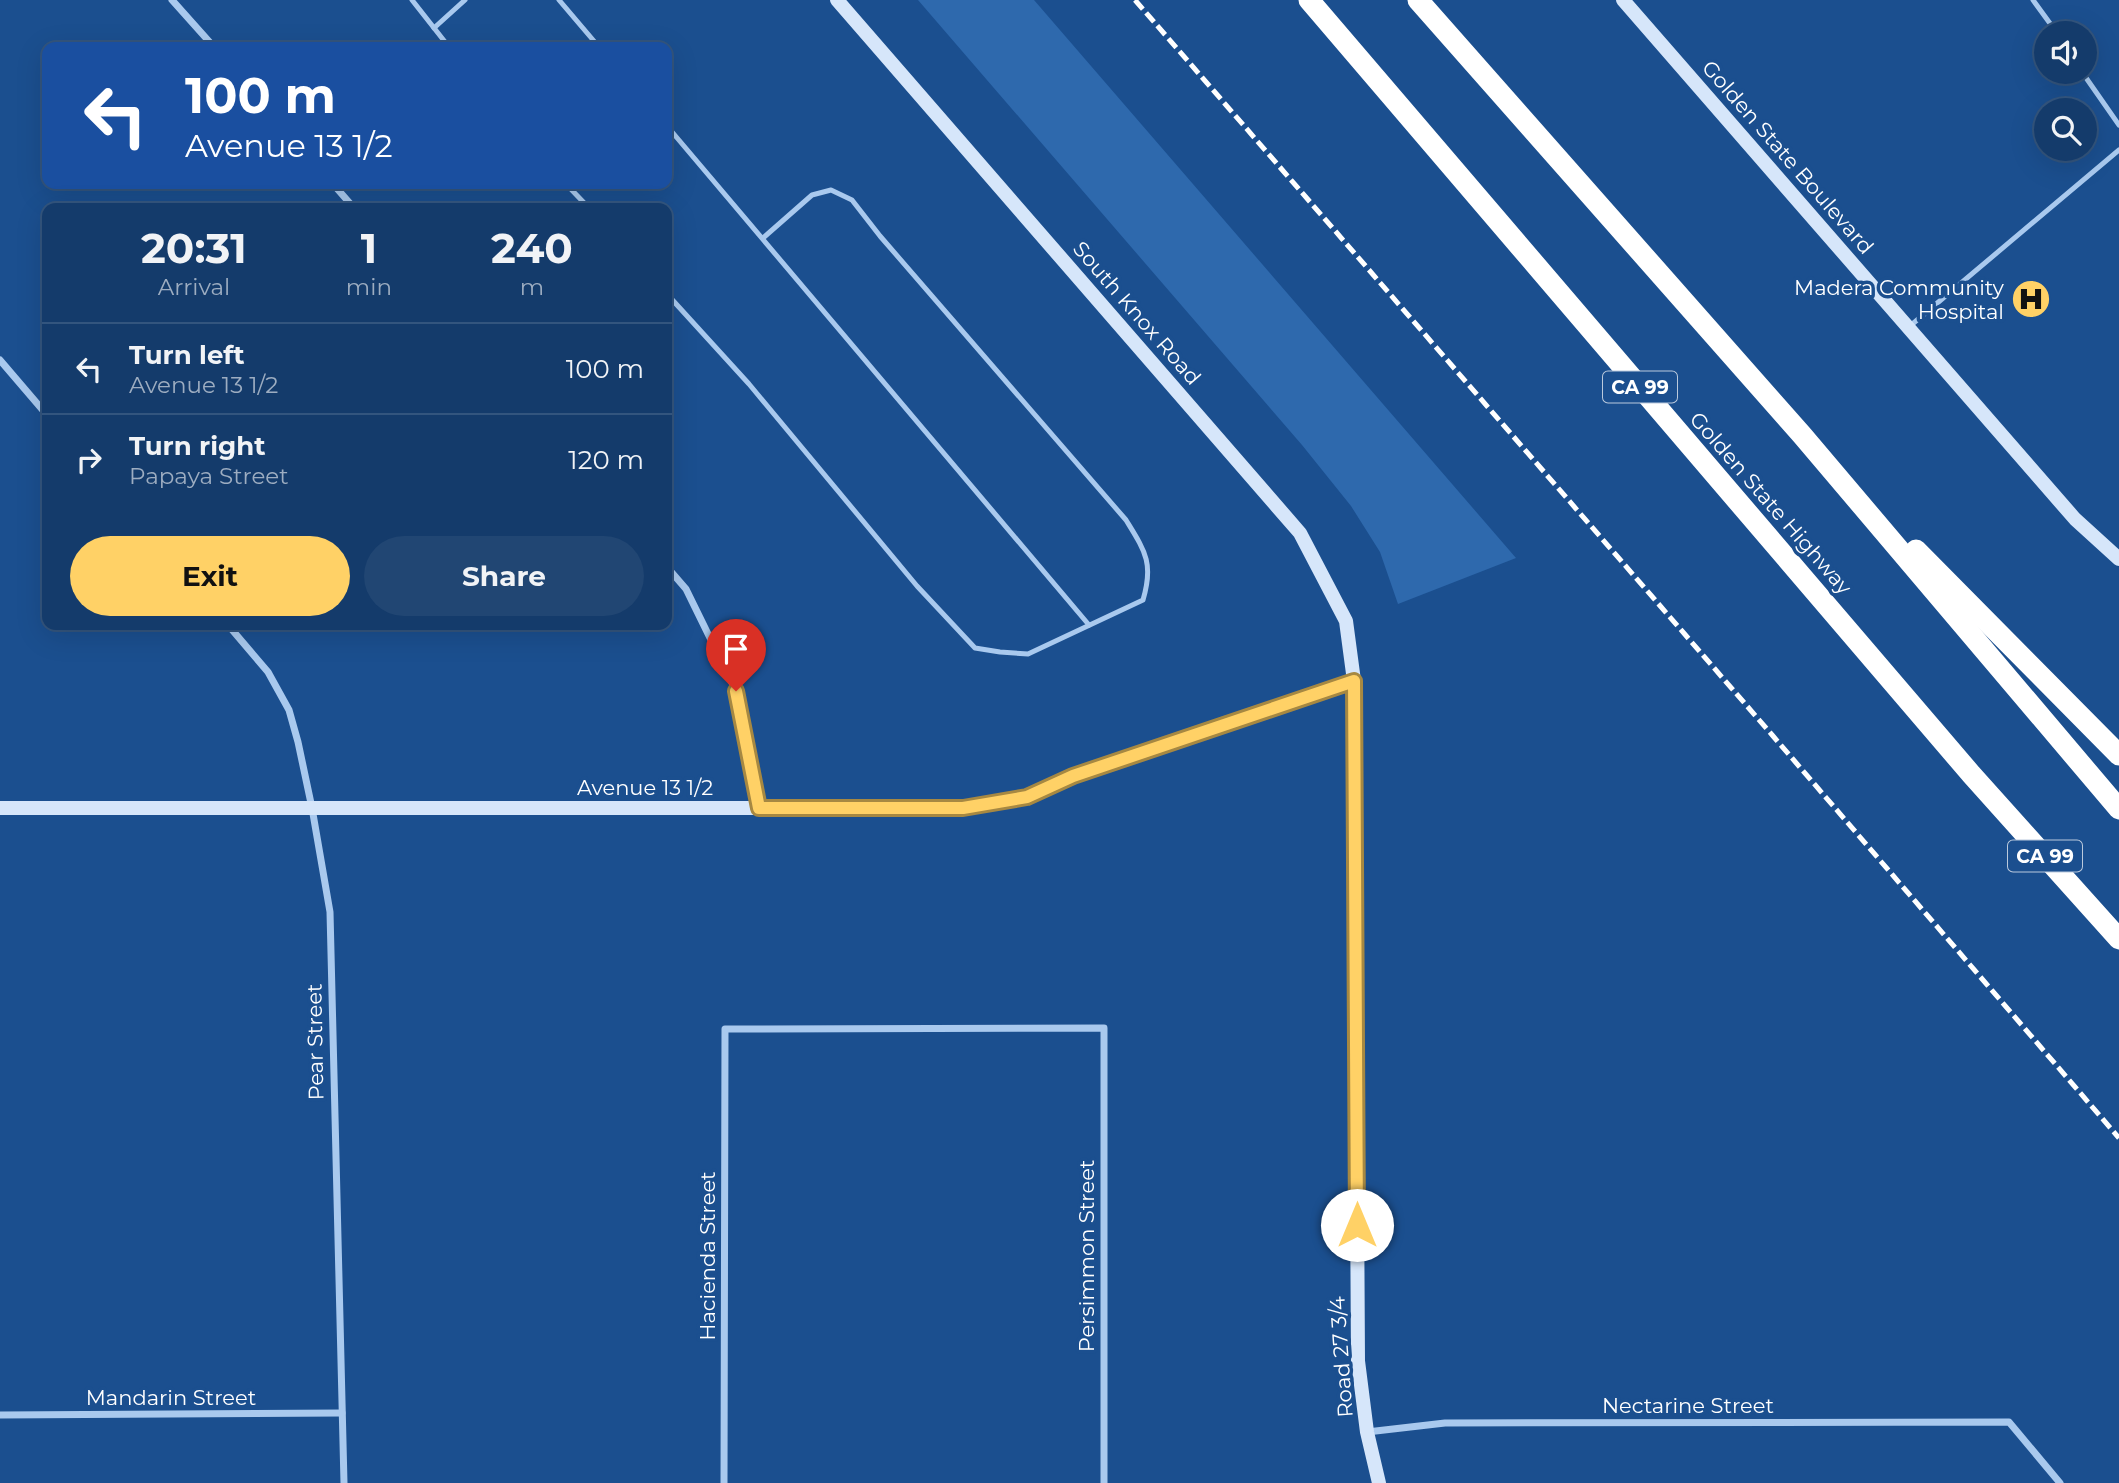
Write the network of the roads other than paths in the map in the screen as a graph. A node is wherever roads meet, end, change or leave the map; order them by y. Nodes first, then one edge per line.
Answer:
1 (173, 0) edge
2 (412, 0) edge
3 (466, 0) edge
4 (559, 0) edge
5 (837, 0) edge
6 (1309, 0) edge
7 (1418, 0) edge
8 (1623, 0) edge
9 (2033, 0) edge
10 (2048, 21) edge
11 (434, 28) junction
12 (210, 42) edge
13 (445, 42) edge
14 (595, 42) edge
15 (2090, 84) edge
16 (2119, 125) edge
17 (672, 132) edge
18 (2119, 150) edge
19 (337, 189) edge
20 (571, 189) edge
21 (350, 203) edge
22 (584, 203) edge
23 (763, 238) junction
24 (672, 299) edge
25 (1909, 328) junction
26 (0, 360) edge
27 (42, 409) edge
28 (1802, 435) junction
29 (2119, 559) edge
30 (672, 573) edge
31 (1089, 625) junction
32 (232, 630) edge
33 (1354, 681) junction
34 (2119, 755) edge
35 (0, 808) edge
36 (312, 808) junction
37 (759, 808) junction
38 (2119, 810) edge
39 (2119, 939) edge
40 (725, 1029) joint
41 (342, 1413) junction
42 (0, 1415) edge
43 (1367, 1432) junction
44 (344, 1483) edge
45 (724, 1483) edge
46 (1104, 1483) edge
47 (1379, 1483) edge
48 (2060, 1483) edge

1 - 12 street
2 - 11 lane
3 - 11 lane
4 - 14 lane
5 - 33 street, South Knox Road
6 - 39 highway, Golden State Highway / CA 99
7 - 28 highway
8 - 25 street, Golden State Boulevard
9 - 10 lane
11 - 13 lane
15 - 16 lane
17 - 23 lane
18 - 25 lane
19 - 21 street
20 - 22 lane
23 - 31 lane
23 - 31 lane
24 - 31 lane
25 - 29 street, Golden State Boulevard
26 - 27 street
28 - 34 highway
28 - 38 highway
30 - 37 street
32 - 36 street, Pear Street
33 - 37 street, Avenue 13 1/2
33 - 43 street, Road 27 3/4
35 - 36 street, Avenue 13 1/2
36 - 37 street, Avenue 13 1/2
36 - 41 street, Pear Street
40 - 45 street, Hacienda Street
40 - 46 street, Persimmon Street
41 - 42 street, Mandarin Street
41 - 44 street, Pear Street
43 - 47 street, Road 27 3/4
43 - 48 street, Nectarine Street

